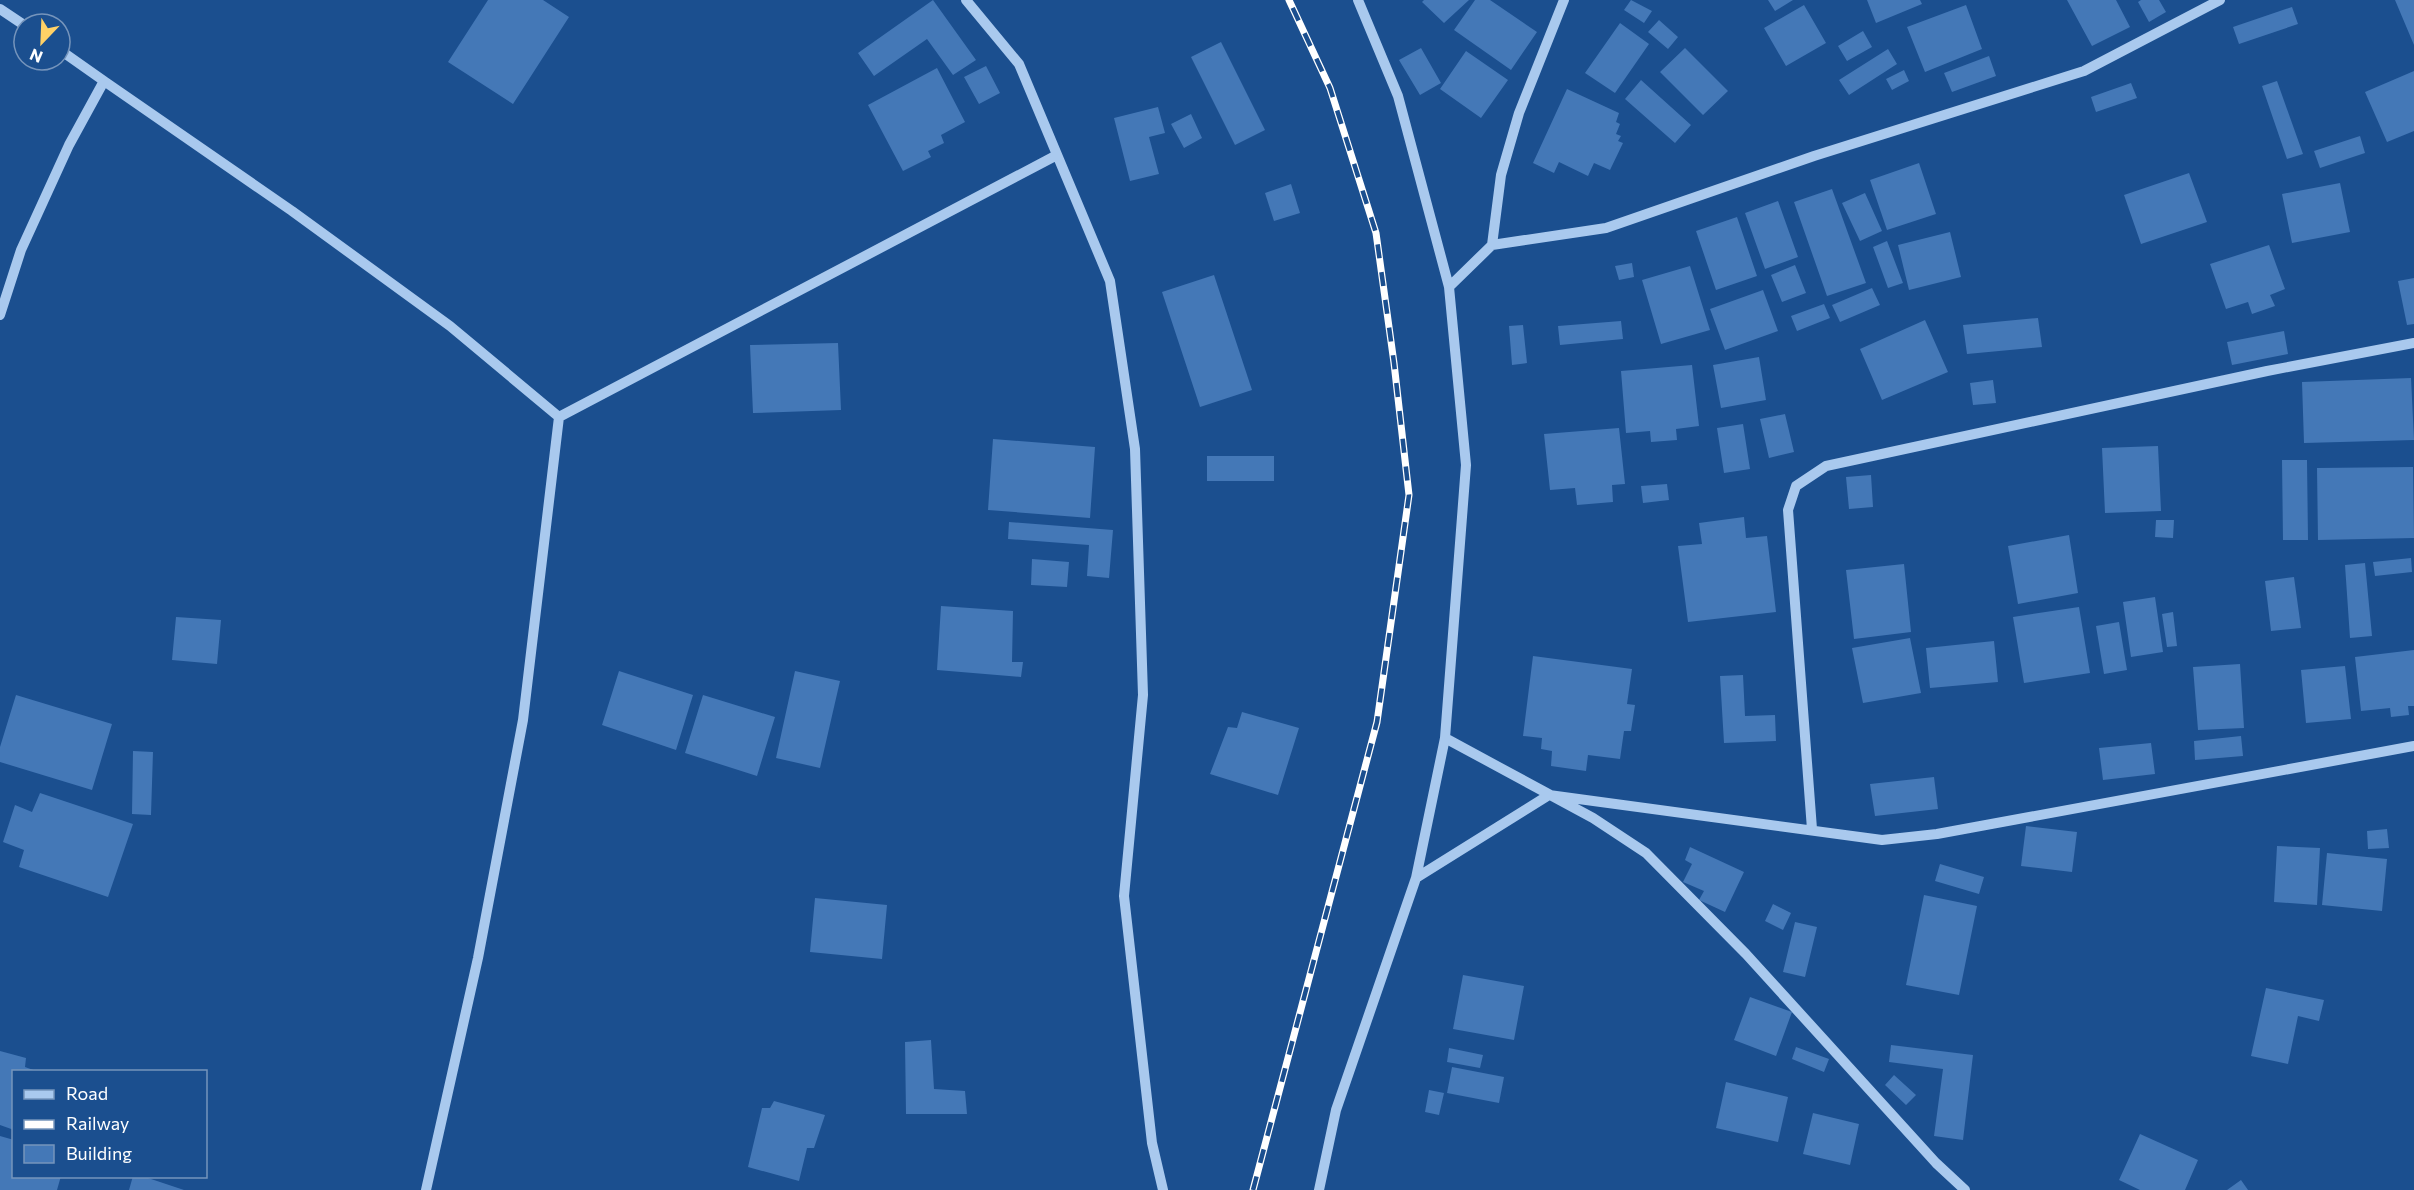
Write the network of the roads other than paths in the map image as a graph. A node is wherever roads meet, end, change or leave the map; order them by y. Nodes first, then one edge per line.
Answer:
1 (966, 0) edge
2 (1358, 0) edge
3 (1564, 0) edge
4 (2220, 0) edge
5 (72, 59) edge
6 (104, 81) junction
7 (1057, 155) junction
8 (1492, 245) junction
9 (1449, 287) junction
10 (0, 315) edge
11 (2414, 343) edge
12 (559, 417) junction
13 (1444, 738) junction
14 (2414, 747) edge
15 (1549, 795) junction
16 (1812, 829) junction
17 (1416, 878) junction
18 (426, 1190) edge
19 (1164, 1190) edge
20 (1319, 1190) edge
21 (1965, 1190) edge

1 - 7 street
2 - 9 street
3 - 8 street
4 - 8 street
5 - 6 street
6 - 10 street
6 - 12 street
7 - 12 street
7 - 19 street
8 - 9 street
9 - 13 street
11 - 16 street
12 - 18 street
13 - 15 street
13 - 17 street
14 - 16 street
15 - 16 street
15 - 17 street
15 - 21 street
17 - 20 street

